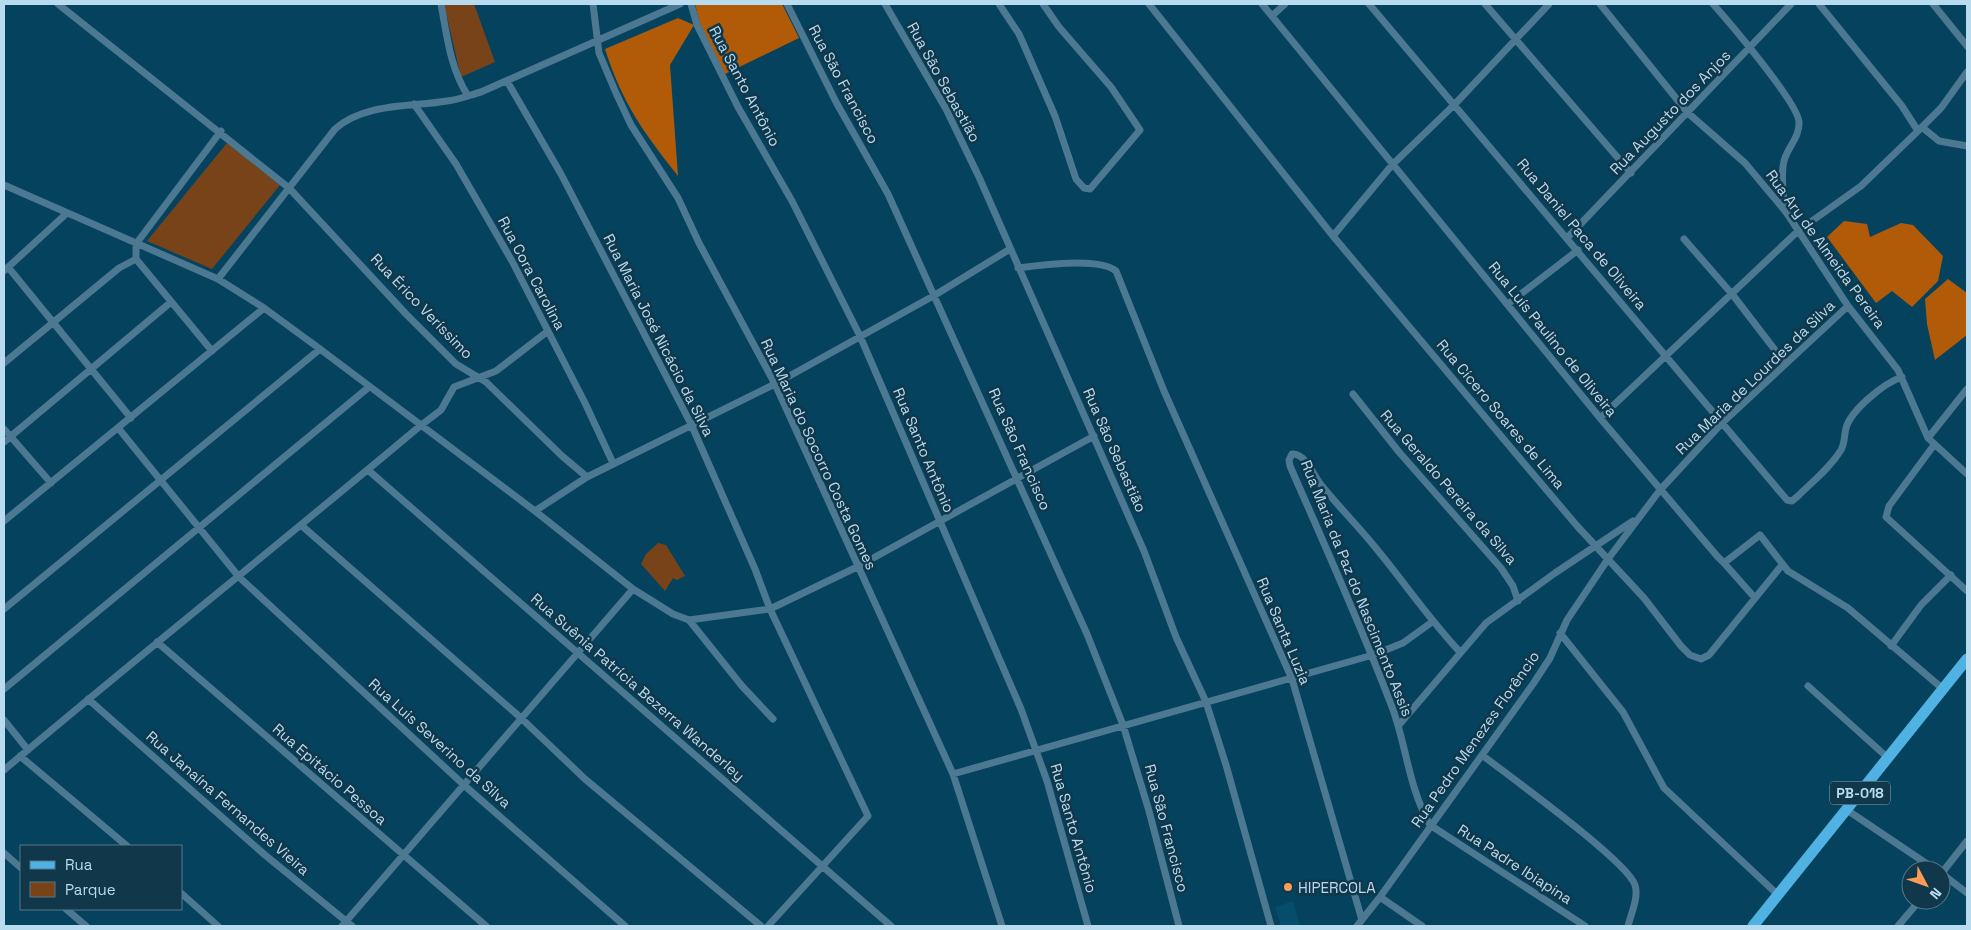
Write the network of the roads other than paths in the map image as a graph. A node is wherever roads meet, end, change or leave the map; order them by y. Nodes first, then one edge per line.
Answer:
1 (58, 4) edge
2 (441, 4) edge
3 (593, 4) edge
4 (680, 4) edge
5 (691, 4) edge
6 (786, 4) edge
7 (886, 4) edge
8 (1000, 4) edge
9 (1043, 4) edge
10 (1149, 4) edge
11 (1262, 4) edge
12 (1286, 4) edge
13 (1369, 4) edge
14 (1485, 4) edge
15 (1549, 4) edge
16 (1600, 4) edge
17 (1713, 4) edge
18 (1791, 4) edge
19 (1820, 4) edge
20 (1933, 4) edge
21 (1272, 16) junction
22 (1515, 41) junction
23 (597, 42) junction
24 (1967, 46) edge
25 (1750, 48) junction
26 (1967, 72) edge
27 (507, 81) junction
28 (468, 96) junction
29 (414, 104) junction
30 (1455, 104) junction
31 (1688, 113) junction
32 (1920, 129) junction
33 (221, 131) junction
34 (1967, 146) edge
35 (1392, 164) junction
36 (1630, 173) junction
37 (4, 185) edge
38 (289, 188) junction
39 (1786, 212) junction
40 (67, 213) junction
41 (1798, 231) junction
42 (1334, 236) junction
43 (1568, 237) junction
44 (1684, 239) dead end
45 (136, 244) junction
46 (1010, 249) junction
47 (1578, 250) junction
48 (136, 259) junction
49 (1018, 268) junction
50 (6, 269) edge
51 (218, 279) junction
52 (1732, 294) junction
53 (935, 295) junction
54 (171, 302) junction
55 (1508, 304) junction
56 (1848, 306) junction
57 (264, 308) junction
58 (53, 322) junction
59 (548, 332) junction
60 (860, 336) junction
61 (320, 349) junction
62 (212, 351) junction
63 (1668, 356) junction
64 (4, 363) edge
65 (1785, 363) junction
66 (92, 370) junction
67 (1902, 377) junction
68 (480, 378) junction
69 (775, 384) junction
70 (369, 387) junction
71 (1967, 389) edge
72 (1353, 394) dead end
73 (131, 418) junction
74 (1600, 418) junction
75 (691, 424) junction
76 (1721, 424) junction
77 (420, 426) junction
78 (4, 429) edge
79 (119, 429) junction
80 (1094, 436) junction
81 (10, 437) junction
82 (1928, 438) junction
83 (4, 442) edge
84 (1934, 444) junction
85 (613, 462) junction
86 (368, 470) junction
87 (1967, 474) edge
88 (587, 477) junction
89 (1018, 478) junction
90 (160, 480) junction
91 (51, 483) junction
92 (1660, 490) junction
93 (535, 511) junction
94 (1638, 518) junction
95 (4, 522) edge
96 (939, 522) junction
97 (301, 525) junction
98 (198, 527) junction
99 (1596, 546) junction
100 (1608, 559) junction
101 (1724, 563) junction
102 (1782, 565) junction
103 (857, 567) junction
104 (1951, 575) junction
105 (240, 577) junction
106 (633, 589) junction
107 (1967, 590) edge
108 (1755, 598) junction
109 (1518, 601) junction
110 (4, 609) edge
111 (770, 609) junction
112 (689, 620) junction
113 (1432, 622) junction
114 (1560, 633) junction
115 (157, 642) junction
116 (1891, 646) junction
117 (1460, 652) junction
118 (579, 654) junction
119 (1373, 655) junction
120 (1966, 663) edge
121 (1292, 678) junction
122 (1808, 686) dead end
123 (4, 688) edge
124 (1944, 689) junction
125 (88, 699) junction
126 (1206, 702) junction
127 (521, 718) junction
128 (773, 719) dead end
129 (4, 720) edge
130 (1123, 725) junction
131 (1399, 725) junction
132 (1037, 749) junction
133 (28, 750) junction
134 (1482, 755) junction
135 (20, 756) junction
136 (1888, 758) junction
137 (4, 770) edge
138 (953, 774) junction
139 (465, 786) junction
140 (1847, 810) junction
141 (1430, 825) junction
142 (1967, 841) edge
143 (126, 845) edge
144 (4, 853) edge
145 (404, 857) junction
146 (1921, 860) edge
147 (1951, 861) edge
148 (821, 865) junction
149 (20, 867) edge
150 (1951, 881) edge
151 (1967, 893) edge
152 (182, 894) edge
153 (1778, 895) junction
154 (1380, 897) junction
155 (67, 910) edge
156 (1912, 910) edge
157 (1359, 923) edge
158 (347, 925) edge
159 (86, 926) edge
160 (218, 926) edge
161 (486, 926) edge
162 (625, 926) edge
163 (761, 926) edge
164 (768, 926) edge
165 (891, 926) edge
166 (1002, 926) edge
167 (1088, 926) edge
168 (1179, 926) edge
169 (1271, 926) edge
170 (1422, 926) edge
171 (1585, 926) edge
172 (1628, 926) edge
173 (1753, 926) edge
174 (1898, 926) edge

1 - 33 street, Rua Érico Veríssimo
2 - 28 street
3 - 23 street, Rua Maria do Socorro Costa Gomes
4 - 23 street
5 - 60 street, Rua Santo Antônio
6 - 53 street, Rua São Francisco
7 - 46 street, Rua São Sebastião
8 - 9 street
10 - 42 street, Rua Cícero Soares de Lima
11 - 21 street, Rua Luís Paulino de Oliveira
12 - 21 street
13 - 30 street, Rua Daniel Paca de Oliveira
14 - 22 street
15 - 22 street
16 - 31 street, Rua Ary de Almeida Pereira
17 - 25 street
18 - 25 street, Rua Augusto dos Anjos
19 - 32 street
20 - 24 street
21 - 35 street, Rua Luís Paulino de Oliveira
22 - 30 street
22 - 36 street
23 - 27 street
23 - 69 street, Rua Maria do Socorro Costa Gomes
25 - 31 street, Rua Augusto dos Anjos
25 - 39 street
26 - 32 street
27 - 28 street
27 - 75 street, Rua Maria José Nicácio da Silva
28 - 29 street
29 - 38 street
29 - 59 street, Rua Cora Carolina
30 - 35 street
30 - 43 street, Rua Daniel Paca de Oliveira
31 - 36 street, Rua Augusto dos Anjos
31 - 39 street, Rua Ary de Almeida Pereira
32 - 34 street
32 - 41 street
33 - 38 street, Rua Érico Veríssimo
33 - 45 street
35 - 42 street
35 - 55 street, Rua Luís Paulino de Oliveira
36 - 43 street, Rua Augusto dos Anjos
37 - 40 street
38 - 51 street
38 - 68 street, Rua Érico Veríssimo
39 - 41 street, Rua Ary de Almeida Pereira
40 - 45 street
40 - 50 street
41 - 52 street
41 - 56 street, Rua Ary de Almeida Pereira
42 - 99 street, Rua Cícero Soares de Lima
43 - 47 street, Rua Daniel Paca de Oliveira
44 - 52 street
45 - 48 street
45 - 51 street
46 - 49 street, Rua São Sebastião
46 - 53 street
47 - 55 street
47 - 63 street, Rua Daniel Paca de Oliveira
48 - 54 street
48 - 58 street
49 - 80 street, Rua São Sebastião
49 - 121 street, Rua Santa Luzia
50 - 58 street
51 - 57 street
52 - 63 street
52 - 65 street
53 - 60 street
53 - 89 street, Rua São Francisco
54 - 62 street
54 - 66 street
55 - 74 street, Rua Luís Paulino de Oliveira
56 - 65 street, Rua Maria de Lourdes da Silva
56 - 67 street, Rua Ary de Almeida Pereira
57 - 61 street
57 - 62 street
58 - 64 street
58 - 66 street
59 - 68 street
59 - 85 street, Rua Cora Carolina
60 - 69 street
60 - 96 street, Rua Santo Antônio
61 - 70 street
61 - 90 street
62 - 73 street
63 - 74 street
63 - 76 street, Rua Daniel Paca de Oliveira
65 - 76 street, Rua Maria de Lourdes da Silva
66 - 73 street
66 - 81 street
67 - 76 street, Rua Daniel Paca de Oliveira
67 - 82 street, Rua Ary de Almeida Pereira
68 - 77 street
68 - 88 street, Rua Érico Veríssimo
69 - 75 street
69 - 103 street, Rua Maria do Socorro Costa Gomes
70 - 77 street
70 - 98 street
71 - 82 street
72 - 109 street, Rua Geraldo Pereira da Silva
73 - 79 street
74 - 92 street, Rua Luís Paulino de Oliveira
75 - 85 street
75 - 111 street, Rua Maria José Nicácio da Silva
76 - 92 street, Rua Maria de Lourdes da Silva
77 - 86 street
77 - 93 street
78 - 81 street
79 - 90 street, Rua Luis Severino da Silva
79 - 91 street
80 - 89 street
80 - 126 street, Rua São Sebastião
81 - 83 street
81 - 91 street
82 - 84 street
84 - 87 street
84 - 104 street
85 - 88 street
86 - 97 street
86 - 118 street, Rua Suênia Patrícia Bezerra Wanderley
88 - 93 street
89 - 96 street
89 - 130 street, Rua São Francisco
90 - 98 street, Rua Luis Severino da Silva
90 - 110 street
91 - 95 street
92 - 94 street, Rua Pedro Menezes Florêncio
92 - 101 street, Rua Luís Paulino de Oliveira
93 - 106 street
94 - 99 street
94 - 100 street, Rua Pedro Menezes Florêncio
96 - 103 street
96 - 132 street, Rua Santo Antônio
97 - 105 street
97 - 127 street
98 - 105 street, Rua Luis Severino da Silva
98 - 123 street
99 - 100 street, Rua Cícero Soares de Lima
99 - 109 street
100 - 108 street, Rua Cícero Soares de Lima
100 - 114 street, Rua Pedro Menezes Florêncio
101 - 102 street
101 - 108 street, Rua Luís Paulino de Oliveira
102 - 108 street, Rua Cícero Soares de Lima
102 - 116 street
103 - 111 street
103 - 138 street, Rua Maria do Socorro Costa Gomes
104 - 107 street
104 - 116 street
105 - 115 street
105 - 139 street, Rua Luis Severino da Silva
106 - 112 street
106 - 118 street
109 - 117 street
111 - 112 street
111 - 148 street, Rua Maria José Nicácio da Silva
112 - 128 street
113 - 117 street
113 - 119 street
113 - 119 street, Rua Maria da Paz do Nascimento Assis
114 - 134 street, Rua Pedro Menezes Florêncio
114 - 153 street
115 - 125 street
115 - 145 street, Rua Epitácio Pessoa
116 - 124 street
117 - 131 street
118 - 127 street
118 - 148 street, Rua Suênia Patrícia Bezerra Wanderley
119 - 121 street
119 - 131 street, Rua Maria da Paz do Nascimento Assis
120 - 124 main road, PB-018
121 - 126 street
121 - 157 street, Rua Santa Luzia
122 - 136 street
124 - 136 main road, PB-018
125 - 133 street
125 - 158 street, Rua Janaína Fernandes Vieira
126 - 130 street
126 - 169 street, Rua São Sebastião
127 - 139 street
127 - 163 street
129 - 133 street
130 - 132 street
130 - 168 street, Rua São Francisco
131 - 141 street, Rua Maria da Paz do Nascimento Assis
132 - 138 street
132 - 167 street, Rua Santo Antônio
133 - 135 street
134 - 141 street, Rua Pedro Menezes Florêncio
134 - 172 street
135 - 137 street
135 - 143 street
136 - 140 main road, PB-018
138 - 166 street, Rua Maria do Socorro Costa Gomes
139 - 145 street
139 - 162 street, Rua Luis Severino da Silva
140 - 146 street
140 - 153 main road, PB-018
141 - 154 street, Rua Pedro Menezes Florêncio
141 - 171 street, Rua Padre Ibiapina
142 - 147 street
144 - 149 street
145 - 158 street
145 - 161 street, Rua Epitácio Pessoa
148 - 164 street
148 - 165 street, Rua Suênia Patrícia Bezerra Wanderley
150 - 151 street
152 - 160 street
153 - 173 main road, PB-018
154 - 157 street, Rua Pedro Menezes Florêncio
154 - 170 street
155 - 159 street
156 - 174 street

